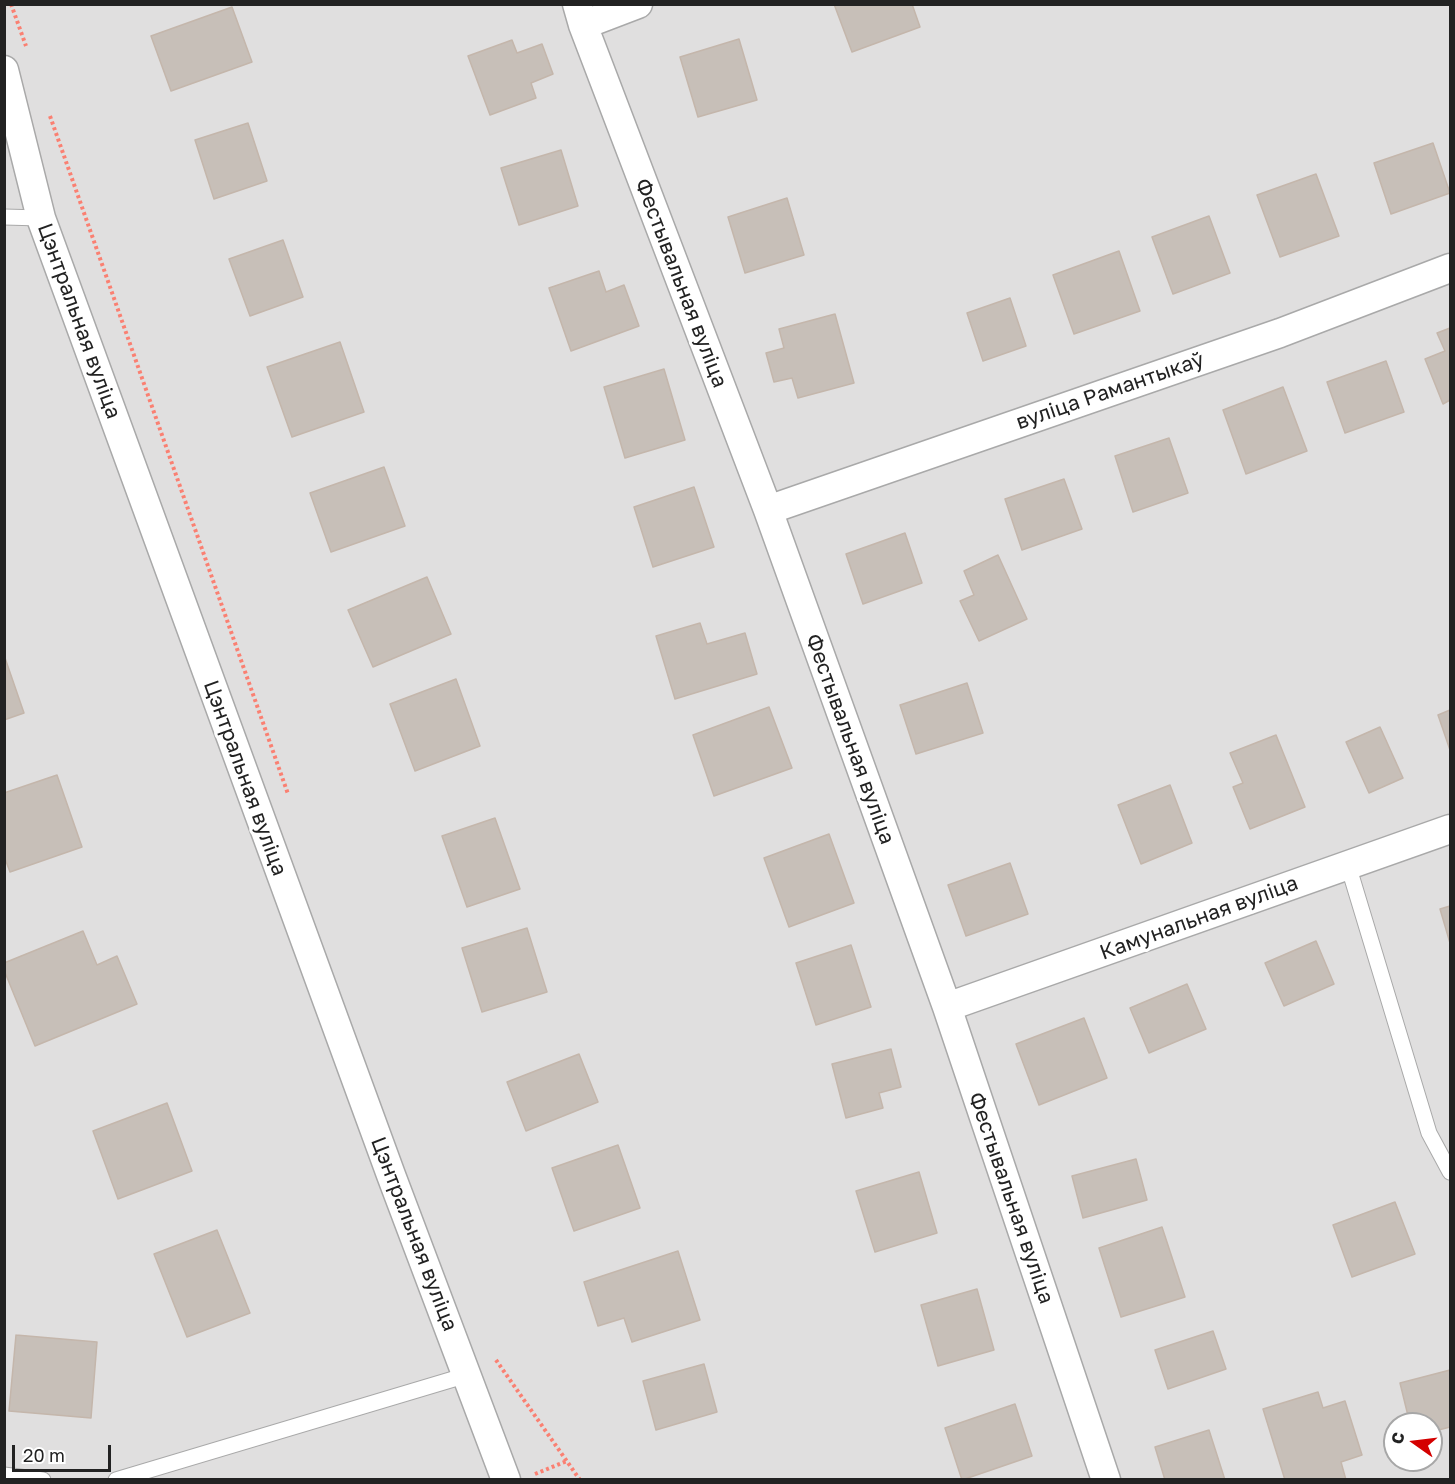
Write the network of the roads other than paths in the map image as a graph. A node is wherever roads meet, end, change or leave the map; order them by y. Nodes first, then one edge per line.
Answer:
1 (638, 4) edge
2 (580, 15) edge
3 (4, 70) edge
4 (4, 217) edge
5 (40, 218) junction
6 (1450, 268) edge
7 (768, 510) junction
8 (1450, 829) edge
9 (1348, 865) junction
10 (947, 1007) junction
11 (1450, 1172) edge
12 (467, 1375) junction
13 (4, 1475) edge
14 (518, 1478) edge
15 (43, 1479) edge
16 (116, 1479) edge
17 (1106, 1479) edge

1 - 2 street
2 - 7 street, Фестывальная вуліца
3 - 5 street, Цэнтральная вуліца
4 - 5 lane
5 - 12 street, Цэнтральная вуліца
6 - 7 street, вуліца Рамантыкаў
7 - 10 street, Фестывальная вуліца
8 - 9 street, Камунальная вуліца
9 - 10 street, Камунальная вуліца
9 - 11 lane
10 - 17 street, Фестывальная вуліца
12 - 14 street, Цэнтральная вуліца
12 - 16 lane
13 - 15 lane

